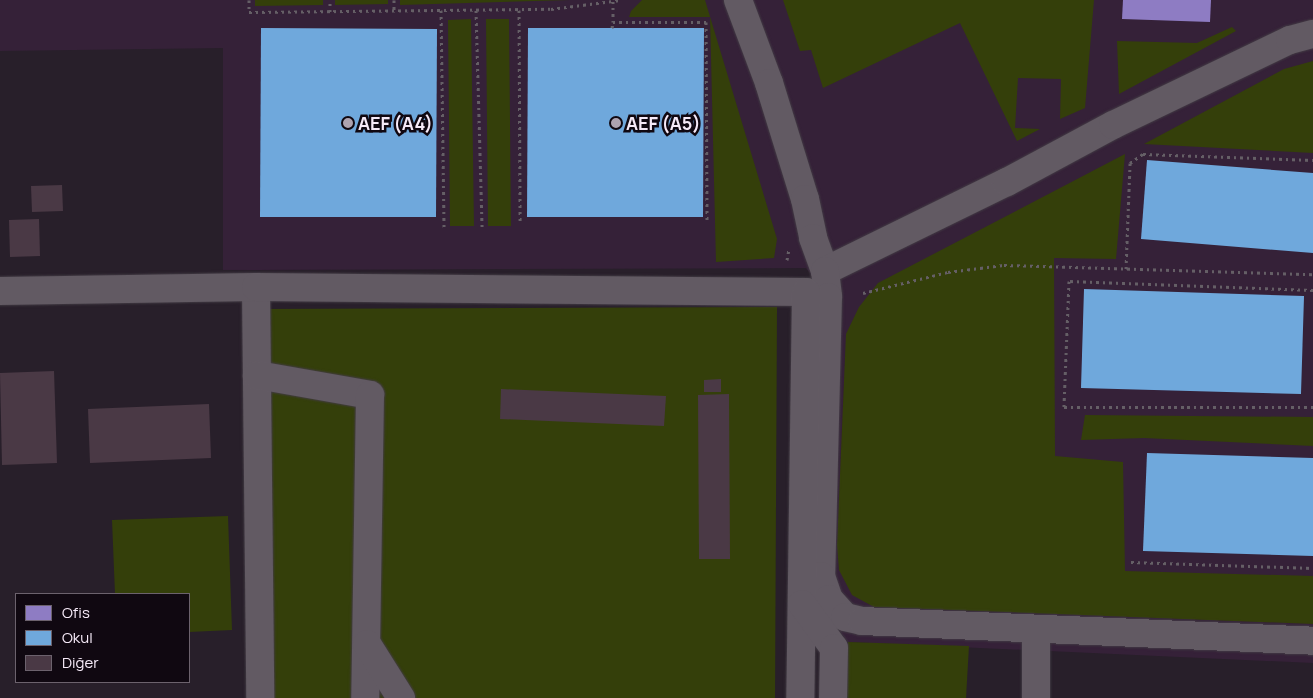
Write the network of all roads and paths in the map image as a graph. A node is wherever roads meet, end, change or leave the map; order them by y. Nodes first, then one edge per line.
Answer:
1 (249, 0) edge
2 (330, 0) edge
3 (394, 0) edge
4 (620, 0) edge
5 (738, 0) edge
6 (613, 1) junction
7 (441, 10) junction
8 (476, 10) junction
9 (519, 10) junction
10 (394, 11) junction
11 (330, 12) junction
12 (613, 22) junction
13 (612, 28) dead end
14 (1313, 34) edge
15 (1313, 160) edge
16 (520, 223) dead end
17 (707, 223) dead end
18 (444, 227) dead end
19 (482, 227) dead end
20 (1126, 269) junction
21 (825, 271) junction
22 (1313, 274) edge
23 (256, 287) junction
24 (1313, 290) edge
25 (0, 291) edge
26 (864, 293) dead end
27 (257, 375) junction
28 (1313, 408) edge
29 (1130, 562) dead end
30 (1313, 568) edge
31 (802, 604) junction
32 (1036, 629) junction
33 (1313, 641) edge
34 (367, 644) junction
35 (260, 698) edge
36 (365, 698) edge
37 (401, 698) edge
38 (800, 698) edge
39 (833, 698) edge
40 (1036, 698) edge

1 - 11 path
2 - 11 path
3 - 10 path
4 - 6 path
5 - 21 lane
6 - 9 path
6 - 12 path
7 - 8 path
7 - 10 path
7 - 18 path
8 - 9 path
8 - 19 path
9 - 16 path
10 - 11 path
12 - 13 path
12 - 17 path
14 - 21 lane
15 - 20 path
20 - 22 path
20 - 26 path
21 - 32 lane
23 - 25 lane
23 - 27 lane
23 - 31 lane
24 - 28 path
27 - 34 lane
27 - 35 lane
29 - 30 path
31 - 38 lane
31 - 39 lane
32 - 33 lane
32 - 40 lane
34 - 36 lane
34 - 37 lane

